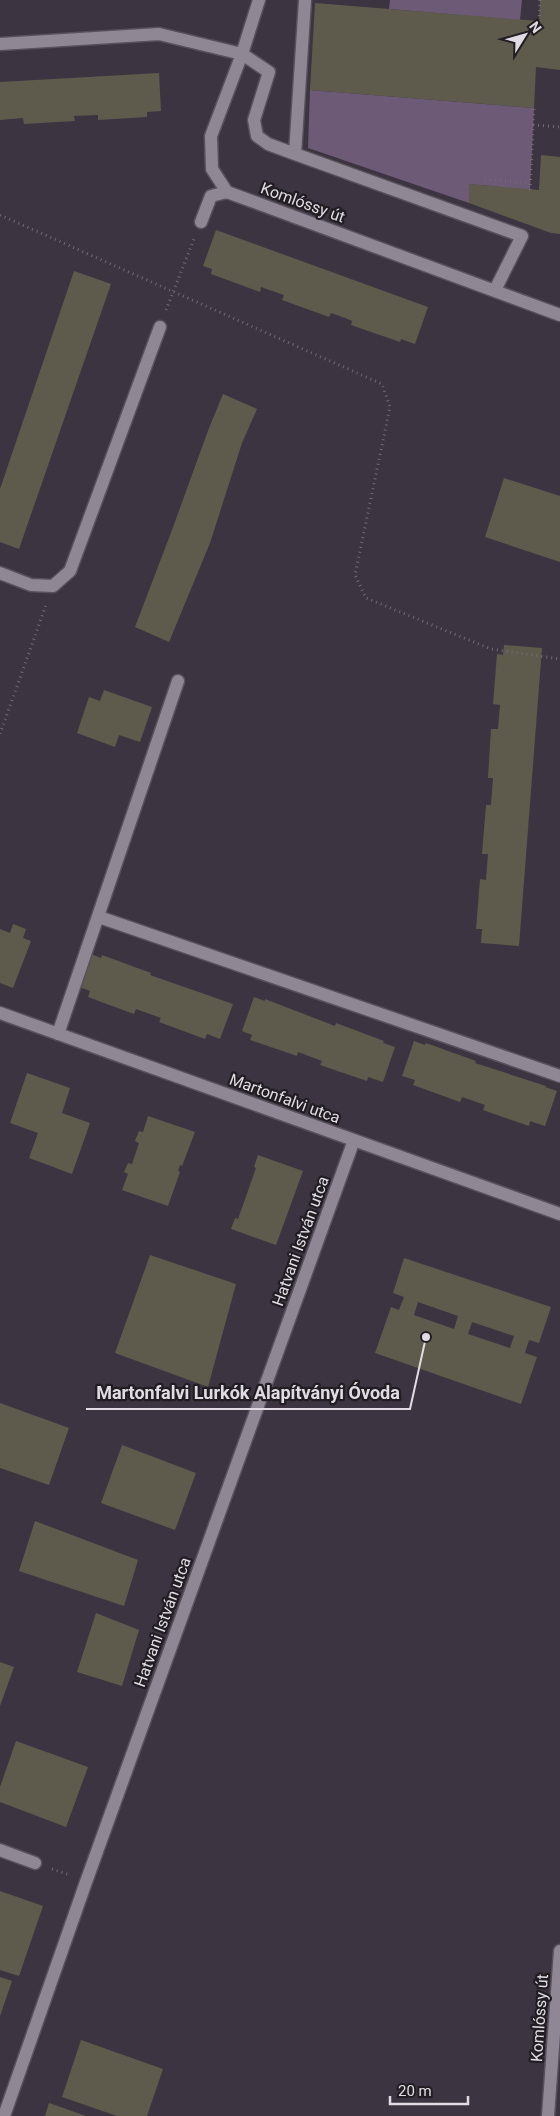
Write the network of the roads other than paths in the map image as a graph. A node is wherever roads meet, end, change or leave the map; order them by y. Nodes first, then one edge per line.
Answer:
1 (259, 0) edge
2 (305, 0) edge
3 (0, 44) edge
4 (242, 54) junction
5 (295, 154) junction
6 (227, 192) junction
7 (201, 222) road end
8 (495, 290) junction
9 (560, 315) edge
10 (160, 327) dead end
11 (0, 573) edge
12 (178, 682) dead end
13 (99, 917) junction
14 (0, 1013) edge
15 (58, 1034) junction
16 (560, 1076) edge
17 (354, 1140) junction
18 (560, 1214) edge
19 (0, 1850) edge
20 (35, 1863) road end
21 (560, 1951) edge
22 (549, 2114) edge
23 (4, 2116) edge

1 - 4 street
2 - 5 street
3 - 4 street
4 - 5 street
4 - 6 street
5 - 8 street
6 - 7 street
6 - 8 street, Komlóssy út
8 - 9 street, Komlóssy út
10 - 11 street
12 - 13 street
13 - 15 street
13 - 16 street
14 - 15 street, Martonfalvi utca
15 - 17 street, Martonfalvi utca
17 - 18 street, Martonfalvi utca
17 - 23 street, Hatvani István utca
19 - 20 street
21 - 22 street, Komlóssy út

